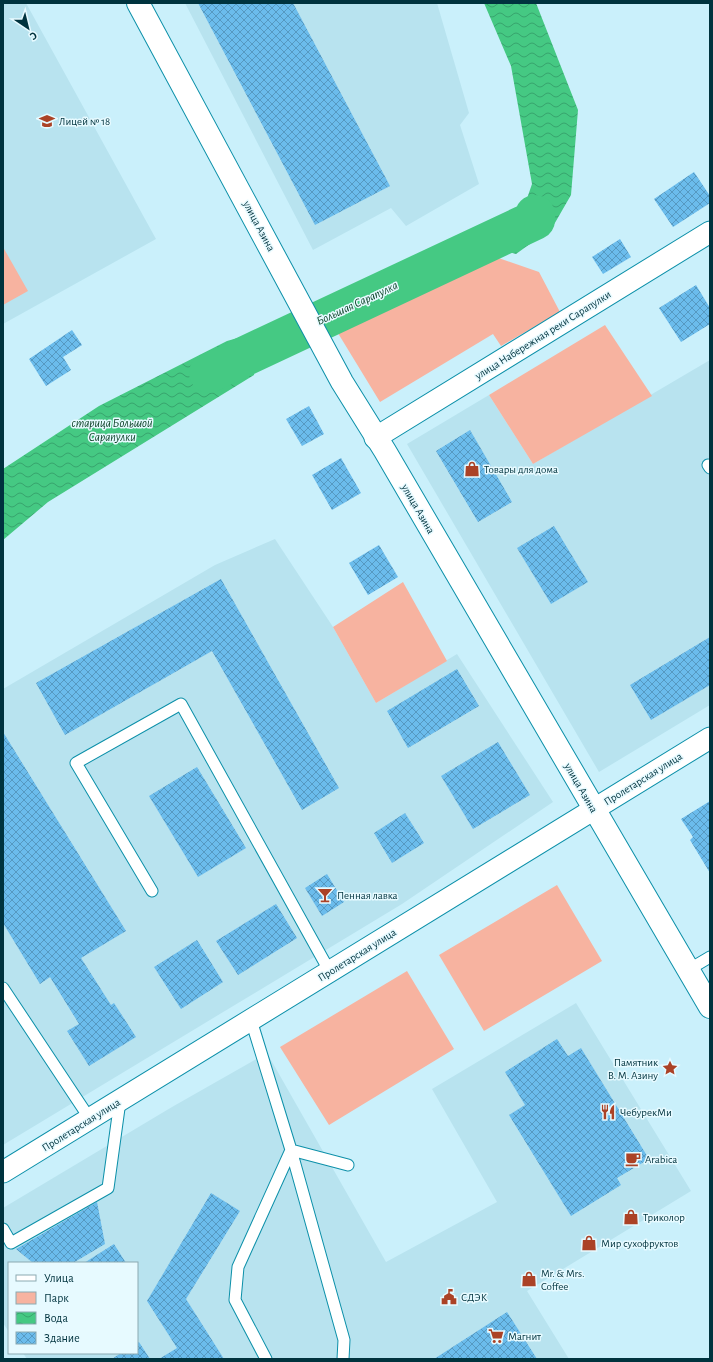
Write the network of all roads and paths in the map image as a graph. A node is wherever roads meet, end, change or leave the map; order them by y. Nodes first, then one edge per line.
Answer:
1 (138, 3) edge
2 (710, 232) edge
3 (375, 438) junction
4 (710, 738) edge
5 (594, 809) junction
6 (152, 891) dead end
7 (710, 957) edge
8 (688, 970) junction
9 (330, 972) junction
10 (3, 988) edge
11 (710, 1007) edge
12 (251, 1020) junction
13 (120, 1101) junction
14 (90, 1118) junction
15 (291, 1150) junction
16 (348, 1165) dead end
17 (3, 1172) edge
18 (3, 1229) edge
19 (266, 1359) edge
20 (343, 1359) edge

1 - 3 main road, улица Азина
2 - 3 street, улица Набережная реки Сарапулки
3 - 5 main road, улица Азина
4 - 5 street, Пролетарская улица
5 - 8 main road, улица Азина
5 - 9 street, Пролетарская улица
6 - 9 lane
7 - 8 lane
8 - 11 main road, улица Азина
9 - 12 street, Пролетарская улица
10 - 14 lane
12 - 13 street, Пролетарская улица
12 - 15 lane
13 - 14 street, Пролетарская улица
13 - 18 lane
14 - 17 street, Пролетарская улица
15 - 16 lane
15 - 19 lane
15 - 20 lane

